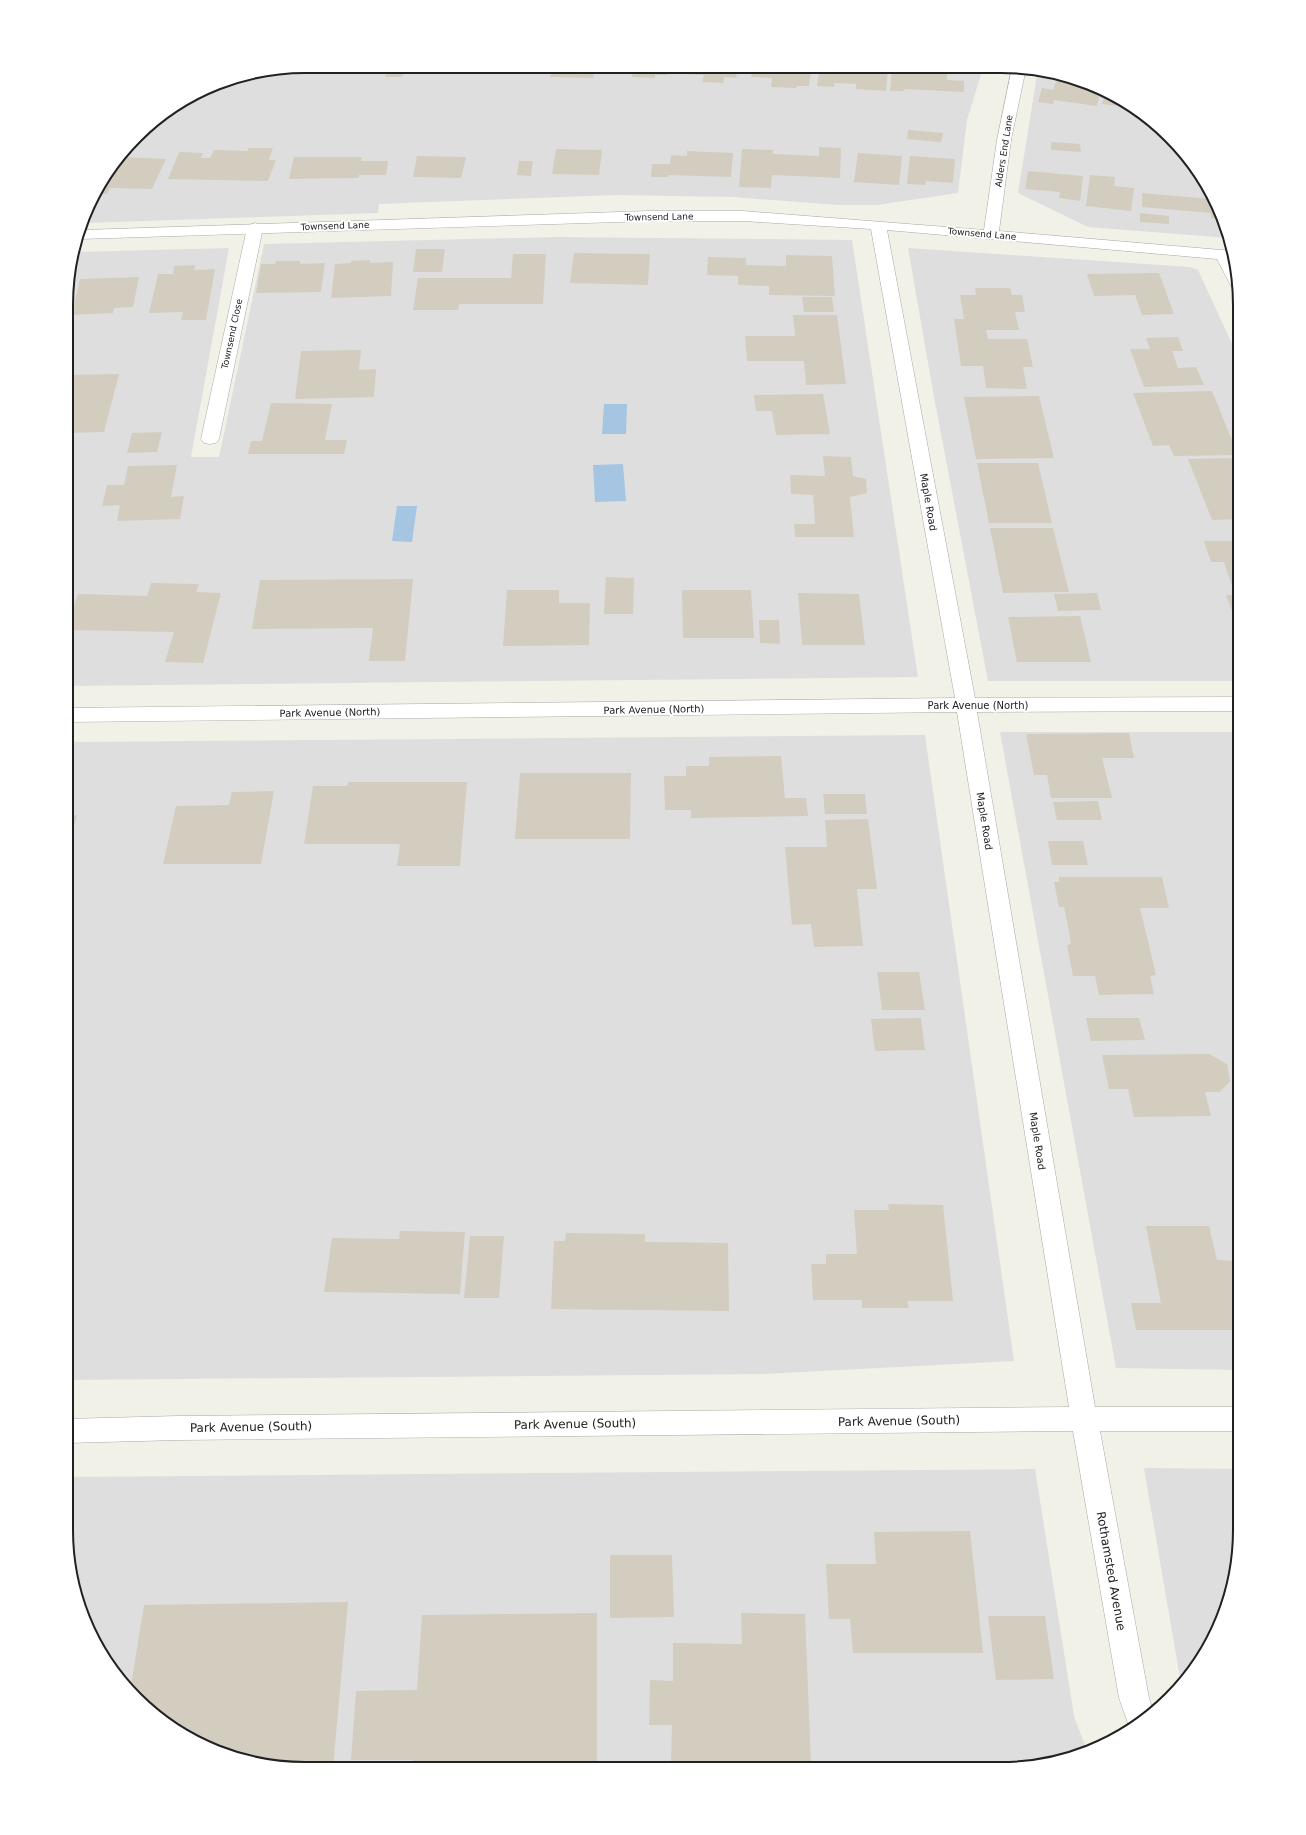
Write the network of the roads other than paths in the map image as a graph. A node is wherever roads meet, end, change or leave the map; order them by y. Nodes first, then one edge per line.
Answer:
1 (1018, 73) edge
2 (878, 225) junction
3 (255, 228) junction
4 (84, 235) edge
5 (991, 235) junction
6 (1228, 256) edge
7 (210, 439) dead end
8 (1233, 704) edge
9 (966, 705) junction
10 (73, 715) edge
11 (1084, 1419) junction
12 (1233, 1419) edge
13 (73, 1431) edge
14 (1140, 1715) edge

1 - 5 street, Alders End Lane
2 - 3 street, Townsend Lane
2 - 5 street, Townsend Lane
2 - 9 street, Maple Road
3 - 4 street, Townsend Lane
3 - 7 street, Townsend Close
5 - 6 street, Townsend Lane
8 - 9 street, Park Avenue (North)
9 - 10 street, Park Avenue (North)
9 - 11 street, Maple Road
11 - 12 street, Park Avenue (South)
11 - 13 street, Park Avenue (South)
11 - 14 street, Rothamsted Avenue

